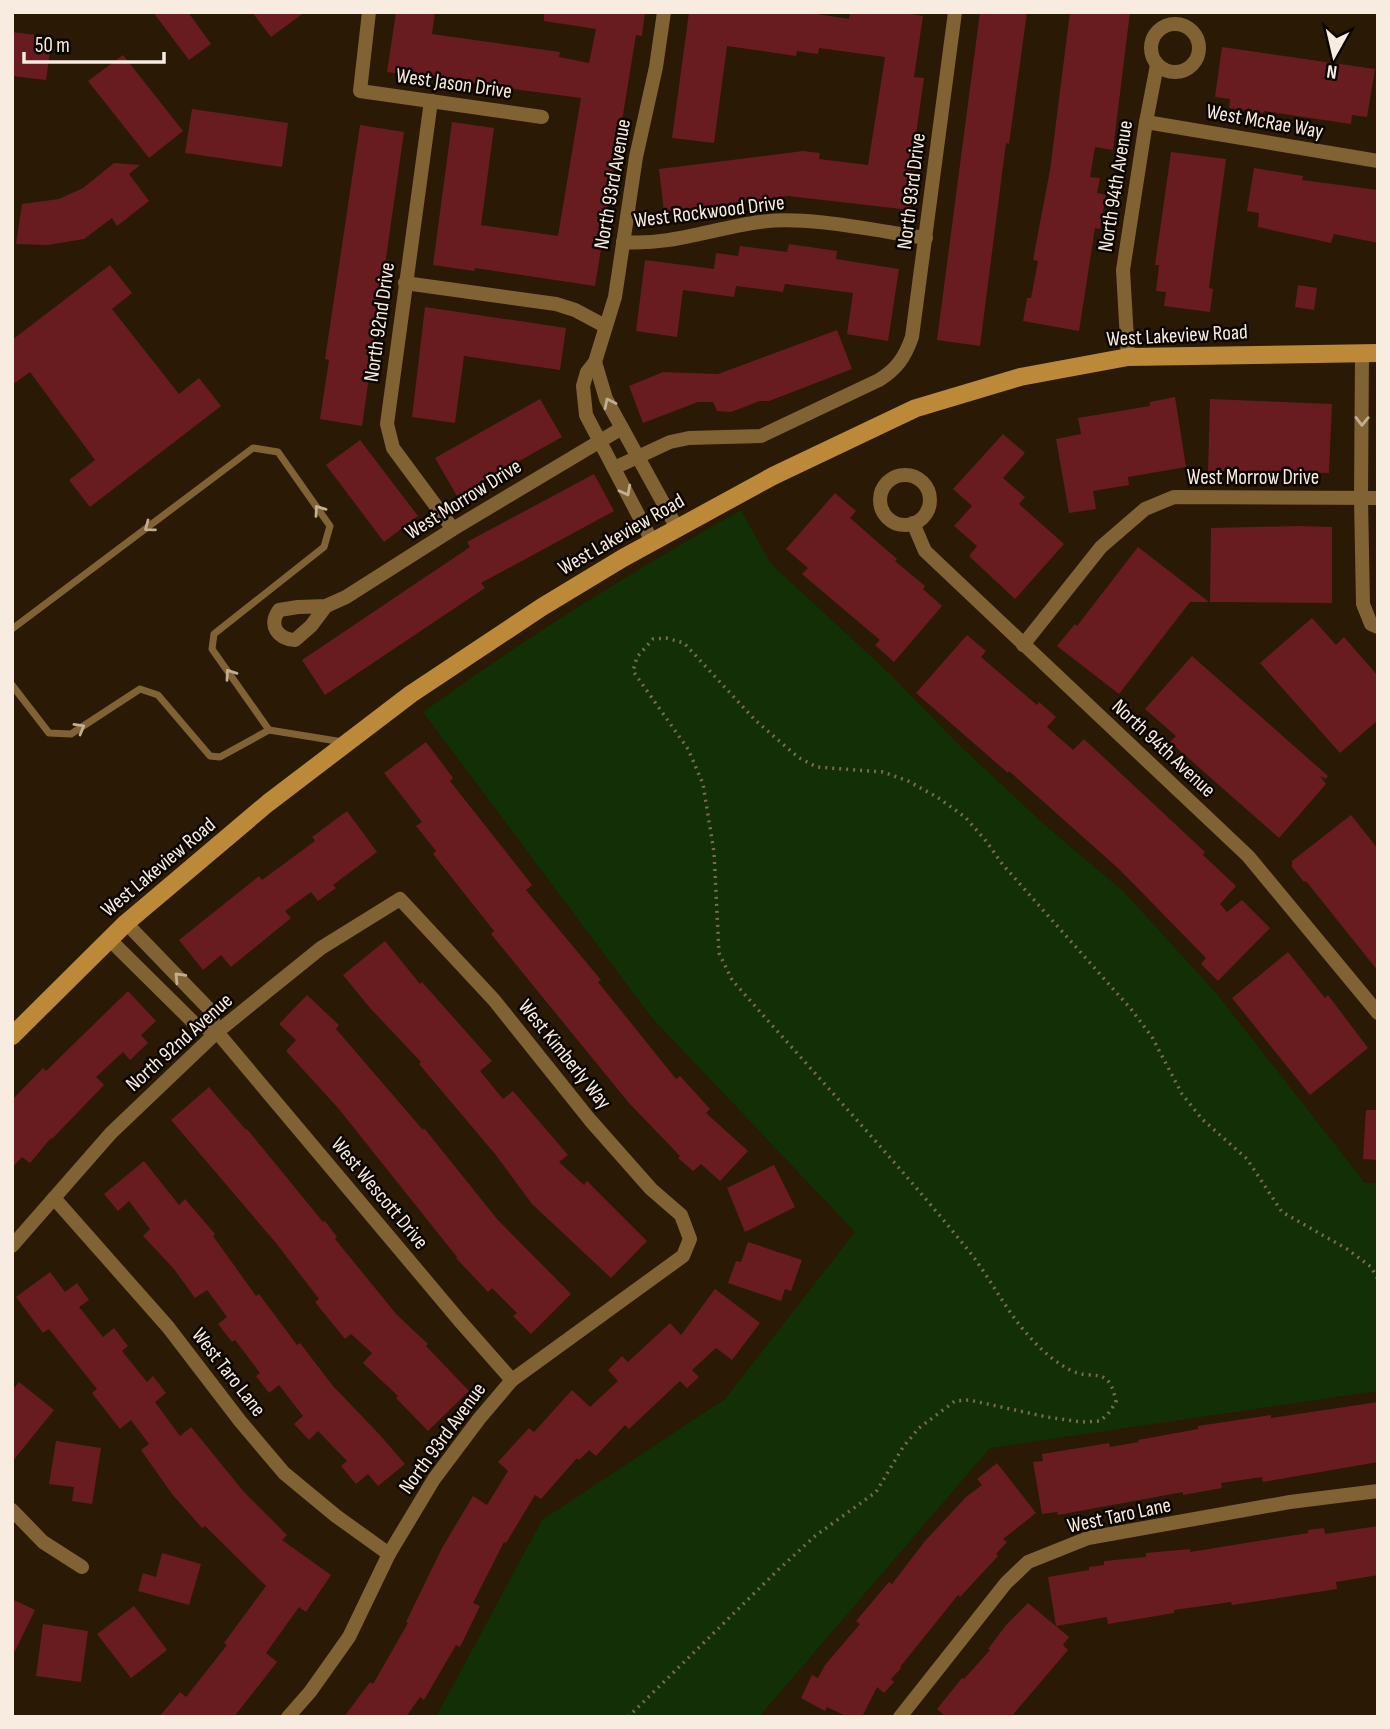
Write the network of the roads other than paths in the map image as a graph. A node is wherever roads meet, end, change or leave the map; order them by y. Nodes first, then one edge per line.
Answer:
1 (369, 12) edge
2 (664, 12) edge
3 (955, 12) edge
4 (1157, 65) dead end
5 (431, 101) junction
6 (542, 117) dead end
7 (1146, 122) junction
8 (1378, 161) edge
9 (926, 238) junction
10 (623, 242) junction
11 (405, 283) junction
12 (605, 326) junction
13 (1370, 353) edge
14 (1128, 357) junction
15 (595, 362) junction
16 (622, 428) junction
17 (600, 440) junction
18 (637, 456) junction
19 (614, 468) junction
20 (1361, 498) junction
21 (1378, 498) edge
22 (913, 523) dead end
23 (453, 528) junction
24 (677, 528) junction
25 (653, 543) junction
26 (327, 606) dead end
27 (1378, 627) edge
28 (12, 629) edge
29 (1023, 645) junction
30 (12, 685) edge
31 (270, 730) junction
32 (347, 743) junction
33 (400, 899) joint
34 (126, 923) junction
35 (109, 939) junction
36 (1378, 1013) edge
37 (217, 1032) junction
38 (12, 1036) edge
39 (54, 1198) junction
40 (690, 1239) joint
41 (12, 1246) edge
42 (512, 1380) junction
43 (1378, 1491) edge
44 (12, 1510) edge
45 (389, 1554) junction
46 (82, 1567) dead end
47 (288, 1717) edge
48 (900, 1717) edge

1 - 5 street, West Jason Drive
2 - 10 street, North 93rd Avenue
3 - 9 street, North 93rd Drive
4 - 7 street, North 94th Avenue
5 - 6 street, West Jason Drive
5 - 11 street, North 92nd Drive
7 - 8 street, West McRae Way
7 - 14 street, North 94th Avenue
9 - 10 street, West Rockwood Drive
9 - 18 street, North 93rd Drive
10 - 12 street, North 93rd Avenue
11 - 12 street
11 - 23 street, North 92nd Drive
12 - 15 street, North 93rd Avenue
13 - 14 street, West Lakeview Road
13 -> 20 street
14 - 24 street, West Lakeview Road
16 -> 15 street
15 - 17 street, North 93rd Avenue
16 - 17 street, West Morrow Drive
16 - 18 street
17 - 19 street, North 93rd Avenue
17 - 23 street, West Morrow Drive
18 - 19 street
18 - 24 street
19 -> 25 street, North 93rd Avenue
20 - 21 street, West Morrow Drive
20 - 27 street
20 - 29 street, West Morrow Drive
22 - 29 street, North 94th Avenue
23 - 26 street, West Morrow Drive
24 - 25 street, West Lakeview Road
25 - 32 street, West Lakeview Road
31 -> 28 lane
29 - 36 street, North 94th Avenue
30 -> 31 lane
31 - 32 lane
32 - 34 street, West Lakeview Road
33 - 37 street, North 92nd Avenue
33 - 40 street, West Kimberly Way
34 - 35 street, West Lakeview Road
37 -> 34 street, West Wescott Drive
35 - 37 street, West Wescott Drive
35 - 38 street, West Lakeview Road
37 - 39 street, North 92nd Avenue
37 - 42 street, West Wescott Drive
39 - 41 street, North 92nd Avenue
39 - 45 street, West Taro Lane
40 - 42 street, North 93rd Avenue
42 - 45 street, North 93rd Avenue
43 - 48 street, West Taro Lane
44 - 46 street
45 - 47 street, North 93rd Avenue

